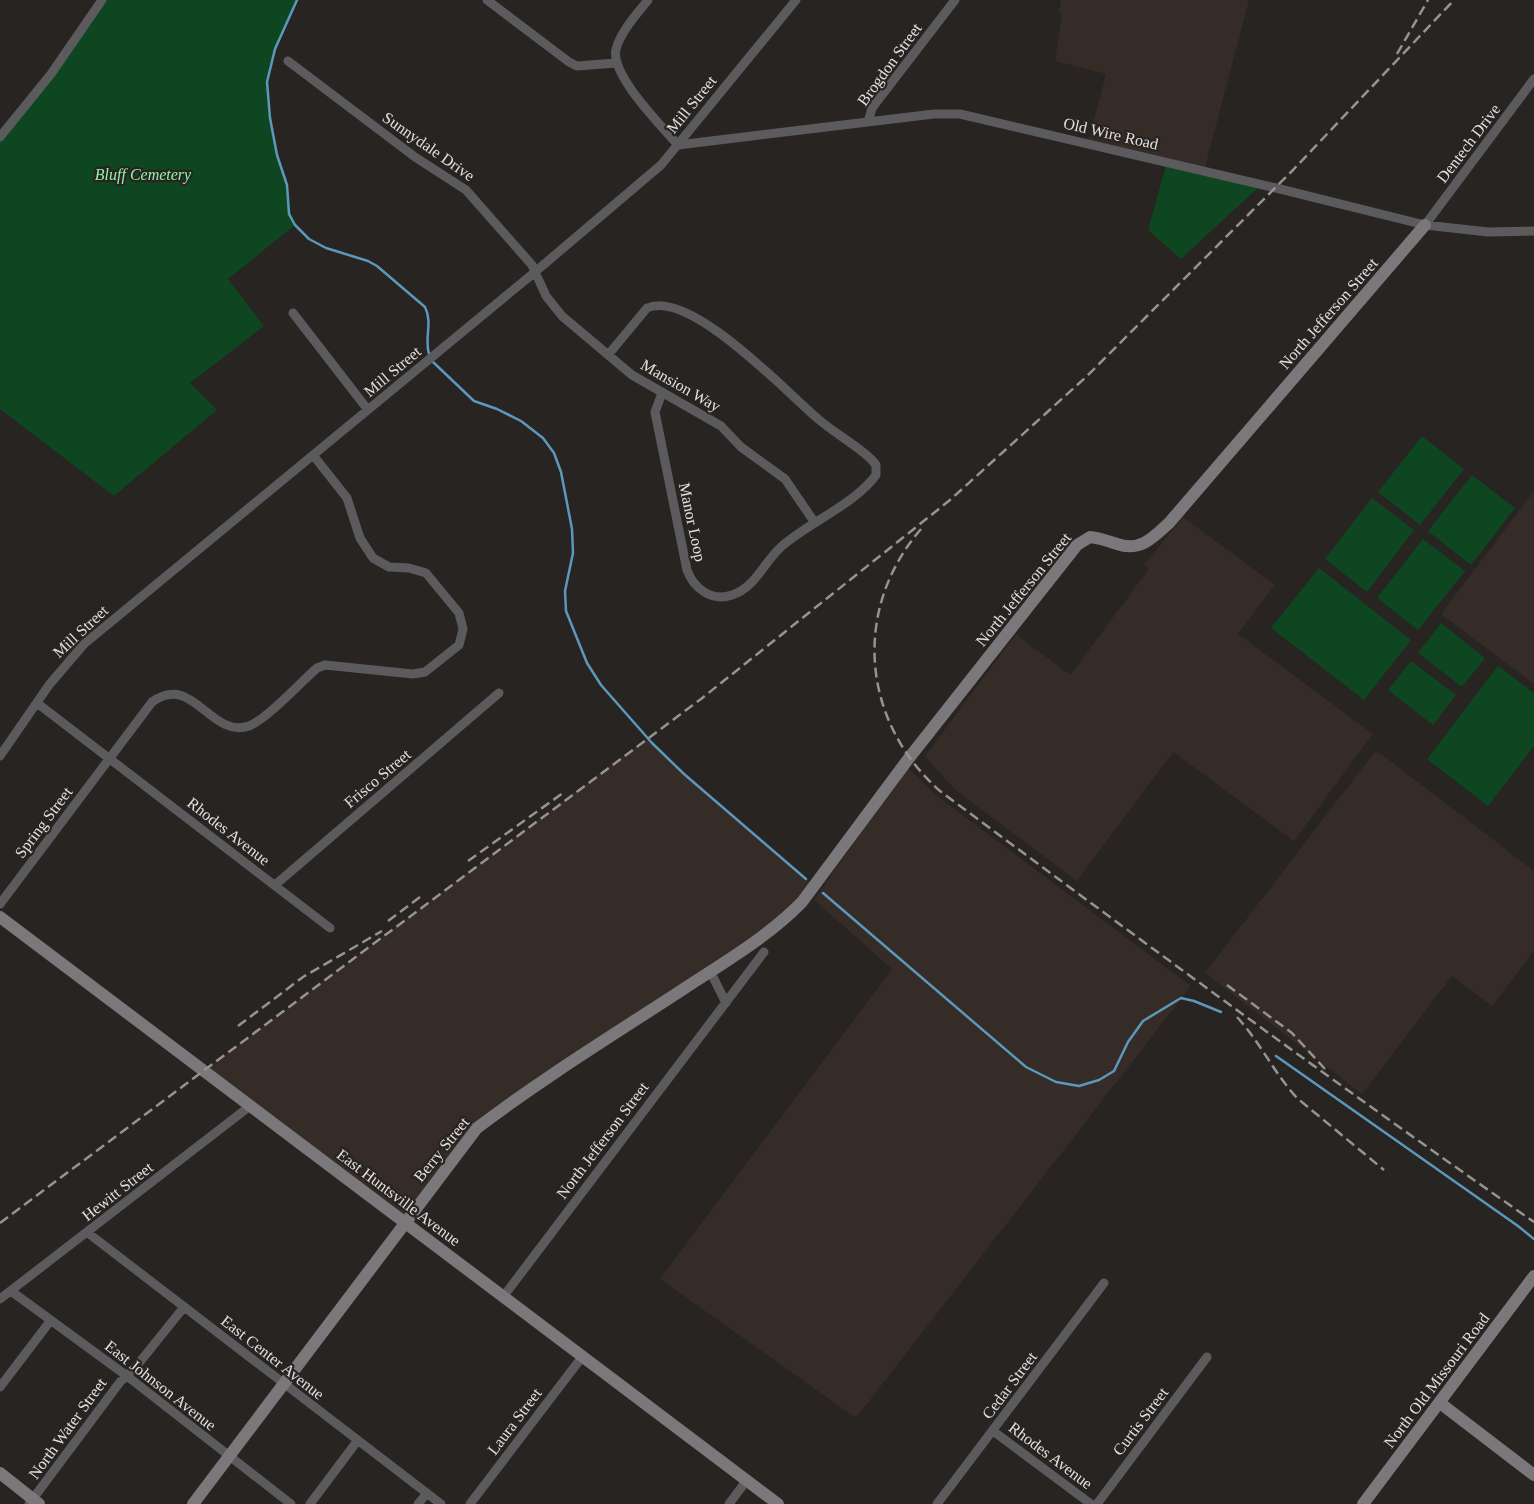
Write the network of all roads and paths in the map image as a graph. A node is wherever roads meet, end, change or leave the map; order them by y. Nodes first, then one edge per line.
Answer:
1 (102, 0) edge
2 (487, 0) edge
3 (648, 0) edge
4 (796, 0) edge
5 (955, 0) edge
6 (288, 61) dead end
7 (616, 63) junction
8 (1534, 79) edge
9 (868, 122) junction
10 (0, 137) edge
11 (678, 145) junction
12 (1425, 225) junction
13 (1534, 231) edge
14 (535, 272) junction
15 (293, 313) dead end
16 (608, 355) junction
17 (662, 393) junction
18 (368, 410) junction
19 (313, 455) junction
20 (814, 523) junction
21 (499, 693) dead end
22 (37, 703) junction
23 (0, 756) edge
24 (111, 758) junction
25 (819, 881) joint
26 (275, 885) junction
27 (0, 904) edge
28 (0, 918) edge
29 (330, 928) dead end
30 (764, 952) dead end
31 (710, 971) junction
32 (726, 1003) junction
33 (250, 1106) junction
34 (404, 1222) junction
35 (88, 1233) junction
36 (1534, 1276) edge
37 (1104, 1283) dead end
38 (11, 1291) junction
39 (503, 1297) junction
40 (0, 1299) edge
41 (184, 1307) junction
42 (51, 1320) junction
43 (582, 1357) junction
44 (1207, 1357) dead end
45 (127, 1376) junction
46 (1, 1384) edge
47 (284, 1384) junction
48 (1440, 1403) junction
49 (993, 1431) junction
50 (358, 1440) junction
51 (229, 1456) junction
52 (0, 1473) edge
53 (1534, 1475) edge
54 (746, 1480) junction
55 (427, 1493) junction
56 (34, 1502) edge
57 (193, 1504) edge
58 (292, 1504) edge
59 (310, 1504) edge
60 (418, 1504) edge
61 (442, 1504) edge
62 (470, 1504) edge
63 (729, 1504) edge
64 (778, 1504) edge
65 (937, 1504) edge
66 (1091, 1504) edge
67 (1097, 1504) edge
68 (1363, 1504) edge

1 - 10 street
2 - 7 street
3 - 7 street
4 - 11 street, Mill Street
5 - 9 street, Brogdon Street
6 - 14 street, Sunnydale Drive
7 - 11 street
8 - 12 street, Dentech Drive
9 - 11 street, Old Wire Road
9 - 12 street, Old Wire Road
11 - 14 street, Mill Street
12 - 13 street, Old Wire Road
12 - 25 street, North Jefferson Street
14 - 16 street, Mansion Way
14 - 18 street, Mill Street
15 - 18 street
16 - 17 street, Mansion Way
16 - 20 street, Manor Loop
17 - 20 street, Mansion Way
17 - 20 street, Manor Loop
18 - 19 street, Mill Street
19 - 22 street, Mill Street
19 - 24 street
21 - 26 street, Frisco Street
22 - 23 street, Mill Street
22 - 24 street, Rhodes Avenue
24 - 26 street, Rhodes Avenue
24 - 27 street, Spring Street
25 - 31 street, Berry Street
26 - 29 street, Rhodes Avenue
28 - 33 street, East Huntsville Avenue
30 - 32 street, North Jefferson Street
31 - 32 street
31 - 34 street, Berry Street
32 - 39 street, North Jefferson Street
33 - 34 street, East Huntsville Avenue
33 - 35 street, Hewitt Street
34 - 39 street, East Huntsville Avenue
34 - 47 street, Berry Street
35 - 38 street, Hewitt Street
35 - 41 street, East Center Avenue
36 - 48 street, North Old Missouri Road
37 - 49 street, Cedar Street
38 - 40 street, Hewitt Street
38 - 42 street, East Johnson Avenue
39 - 43 street, East Huntsville Avenue
41 - 45 street, North Water Street
41 - 47 street, East Center Avenue
42 - 45 street, East Johnson Avenue
42 - 46 street
43 - 54 street, East Huntsville Avenue
43 - 62 street, Laura Street
44 - 67 street, Curtis Street
45 - 51 street, East Johnson Avenue
45 - 56 street, North Water Street
47 - 50 street, East Center Avenue
47 - 51 street, Berry Street
48 - 53 street
48 - 68 street, North Old Missouri Road
49 - 65 street, Cedar Street
49 - 66 street, Rhodes Avenue
50 - 55 street, East Center Avenue
50 - 59 street
51 - 57 street, Berry Street
51 - 58 street, East Johnson Avenue
52 - 56 street
54 - 63 street
54 - 64 street, East Huntsville Avenue
55 - 60 street
55 - 61 street, East Center Avenue

